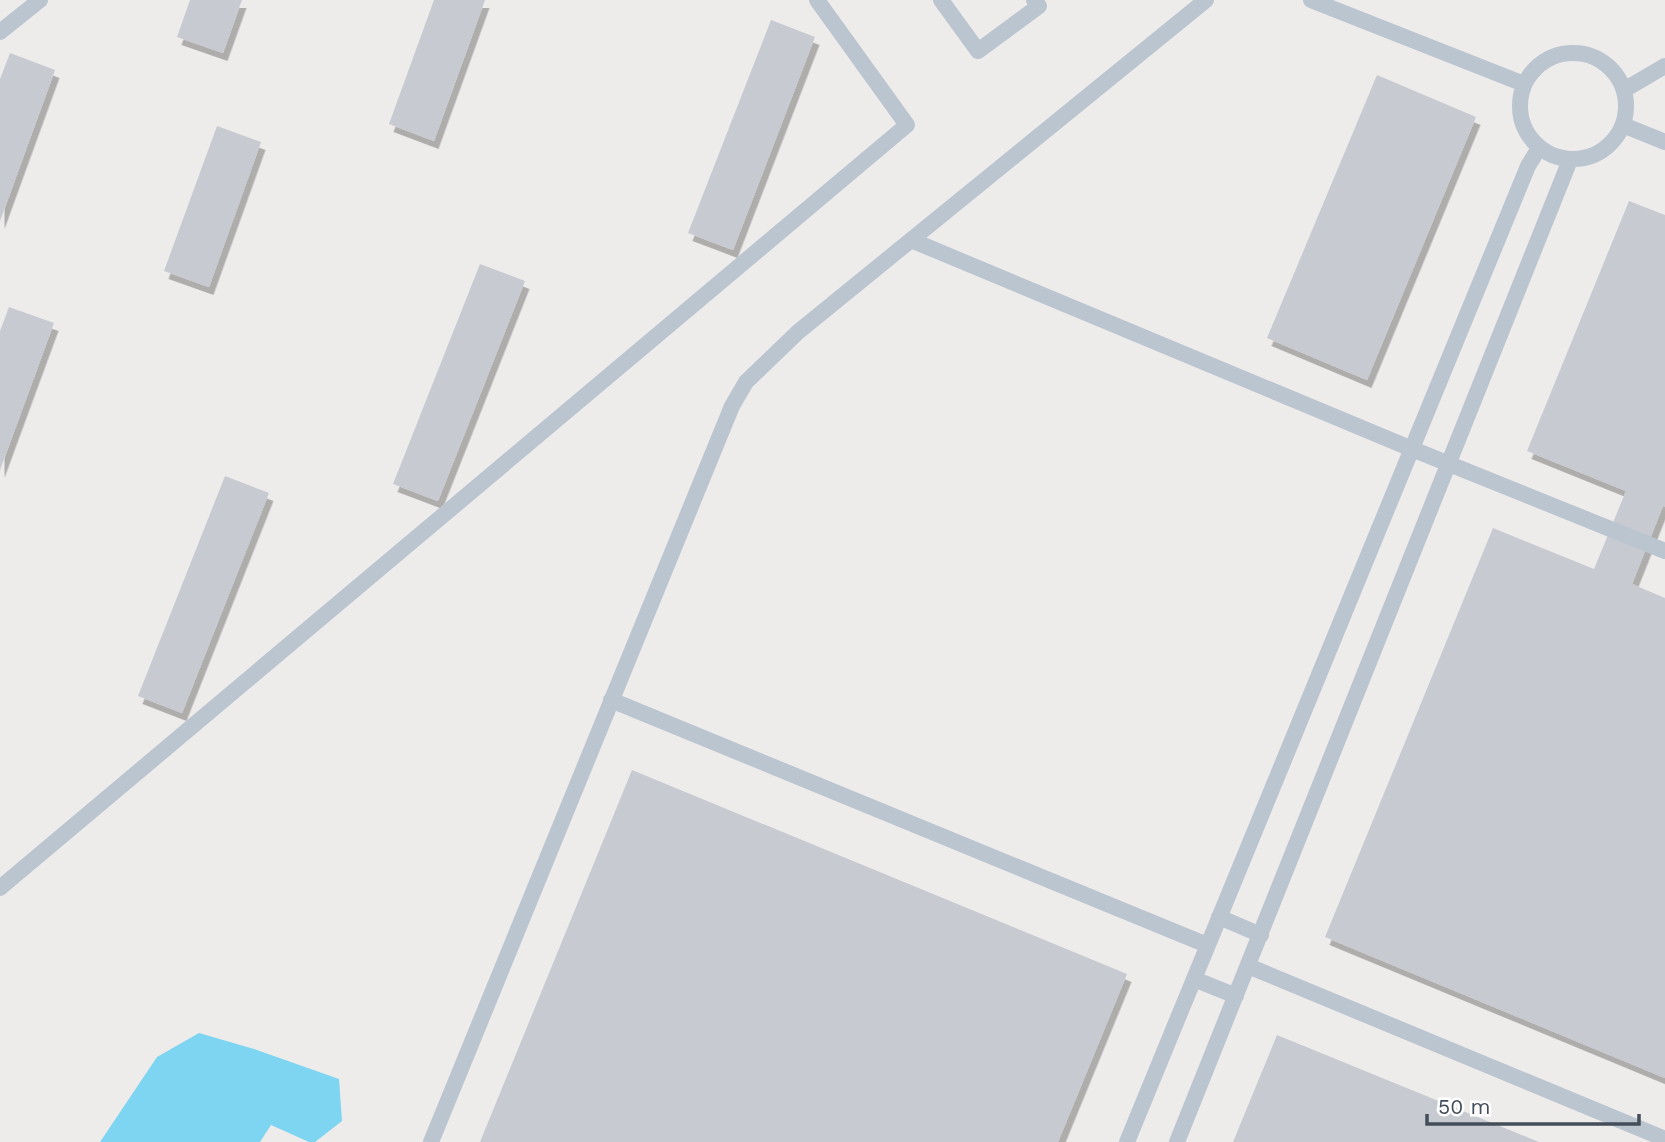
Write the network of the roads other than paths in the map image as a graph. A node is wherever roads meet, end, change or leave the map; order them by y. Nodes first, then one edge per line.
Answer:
1 (40, 0) edge
2 (817, 0) edge
3 (941, 0) edge
4 (1034, 0) edge
5 (1206, 0) edge
6 (1311, 0) edge
7 (0, 32) edge
8 (1665, 66) edge
9 (1524, 84) junction
10 (1625, 90) junction
11 (1623, 125) junction
12 (1665, 142) edge
13 (1539, 148) junction
14 (1570, 160) junction
15 (911, 240) junction
16 (1412, 449) junction
17 (1450, 464) junction
18 (1665, 551) edge
19 (611, 701) junction
20 (0, 888) edge
21 (1219, 917) junction
22 (1261, 935) junction
23 (1208, 945) junction
24 (1248, 966) junction
25 (1194, 979) junction
26 (1236, 996) junction
27 (1665, 1139) edge
28 (431, 1142) edge
29 (1127, 1142) edge
30 (1177, 1142) edge

1 - 7 lane
2 - 20 lane
3 - 4 lane
5 - 15 lane
6 - 9 lane
8 - 10 lane
9 - 10 lane
9 - 13 lane
10 - 11 lane
11 - 12 lane
11 - 14 lane
13 - 14 lane
13 - 16 lane
14 - 17 lane
15 - 16 lane
15 - 19 lane
16 - 17 lane
16 - 21 lane
17 - 18 lane
17 - 22 lane
19 - 23 lane
19 - 28 lane
21 - 22 lane
21 - 23 lane
22 - 24 lane
23 - 25 lane
24 - 26 lane
24 - 27 lane
25 - 26 lane
25 - 29 lane
26 - 30 lane

